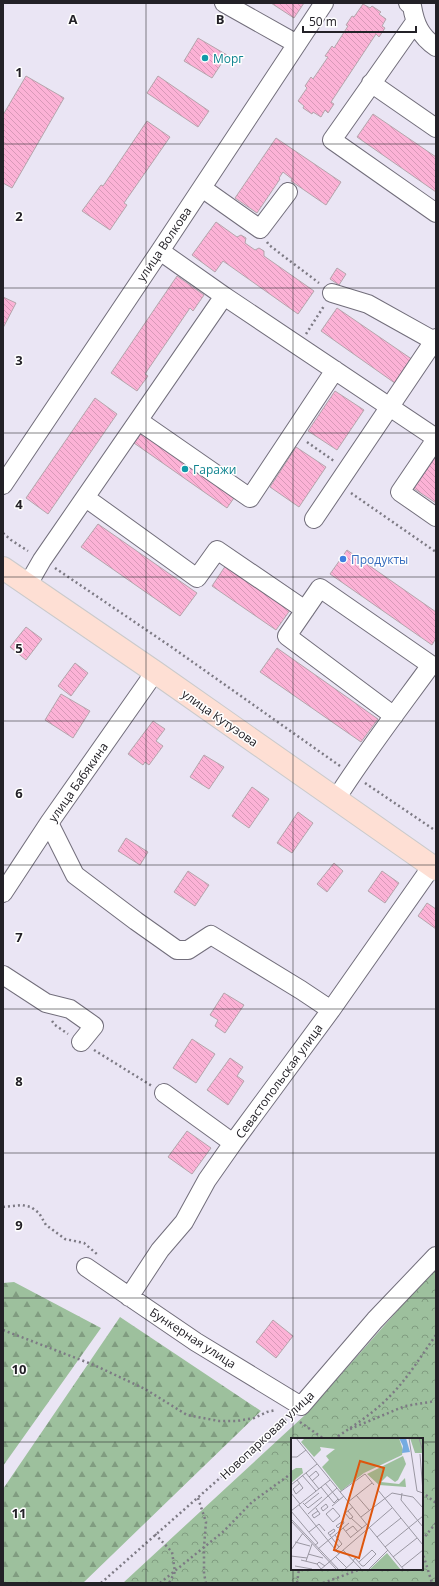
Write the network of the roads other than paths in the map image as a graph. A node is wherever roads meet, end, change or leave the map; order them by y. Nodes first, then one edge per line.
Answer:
1 (224, 3) edge
2 (324, 3) edge
3 (412, 8) edge
4 (249, 9) edge
5 (297, 44) junction
6 (436, 46) edge
7 (371, 83) junction
8 (436, 128) edge
9 (202, 188) junction
10 (288, 192) dead end
11 (436, 212) edge
12 (160, 251) junction
13 (332, 293) road end
14 (224, 296) junction
15 (435, 340) edge
16 (335, 370) junction
17 (390, 407) junction
18 (139, 421) junction
19 (436, 439) edge
20 (3, 485) edge
21 (86, 498) junction
22 (436, 516) edge
23 (314, 519) dead end
24 (3, 568) edge
25 (27, 586) junction
26 (305, 610) junction
27 (156, 672) junction
28 (394, 716) junction
29 (336, 799) junction
30 (49, 823) junction
31 (434, 868) edge
32 (3, 893) edge
33 (3, 975) edge
34 (331, 1010) junction
35 (81, 1042) road end
36 (164, 1093) road end
37 (232, 1143) junction
38 (436, 1256) edge
39 (94, 1271) road end
40 (129, 1297) junction
41 (296, 1409) joint

1 - 4 street
2 - 5 street, улица Волкова
3 - 6 street
3 - 7 street
4 - 5 street
5 - 9 street, улица Волкова
7 - 8 street
7 - 11 street
9 - 10 street
9 - 12 street, улица Волкова
12 - 14 street
12 - 20 street, улица Волкова
13 - 15 street
14 - 16 street
14 - 18 street
15 - 17 street
16 - 17 street
16 - 18 street
17 - 19 street
17 - 23 street
18 - 21 street
19 - 22 street
21 - 25 street
21 - 26 street
24 - 25 main road, улица Кутузова
25 - 27 main road, улица Кутузова
26 - 28 street
26 - 28 street
27 - 29 main road, улица Кутузова
27 - 30 street, улица Бабякина
28 - 29 street
29 - 31 main road, улица Кутузова
30 - 32 street, улица Бабякина
30 - 34 street
31 - 34 street, Севастопольская улица
33 - 35 street
34 - 37 street, Севастопольская улица
36 - 37 street
37 - 40 street, Севастопольская улица
38 - 41 street, Новопарковая улица
39 - 40 street, Бункерная улица
40 - 41 street, Бункерная улица

